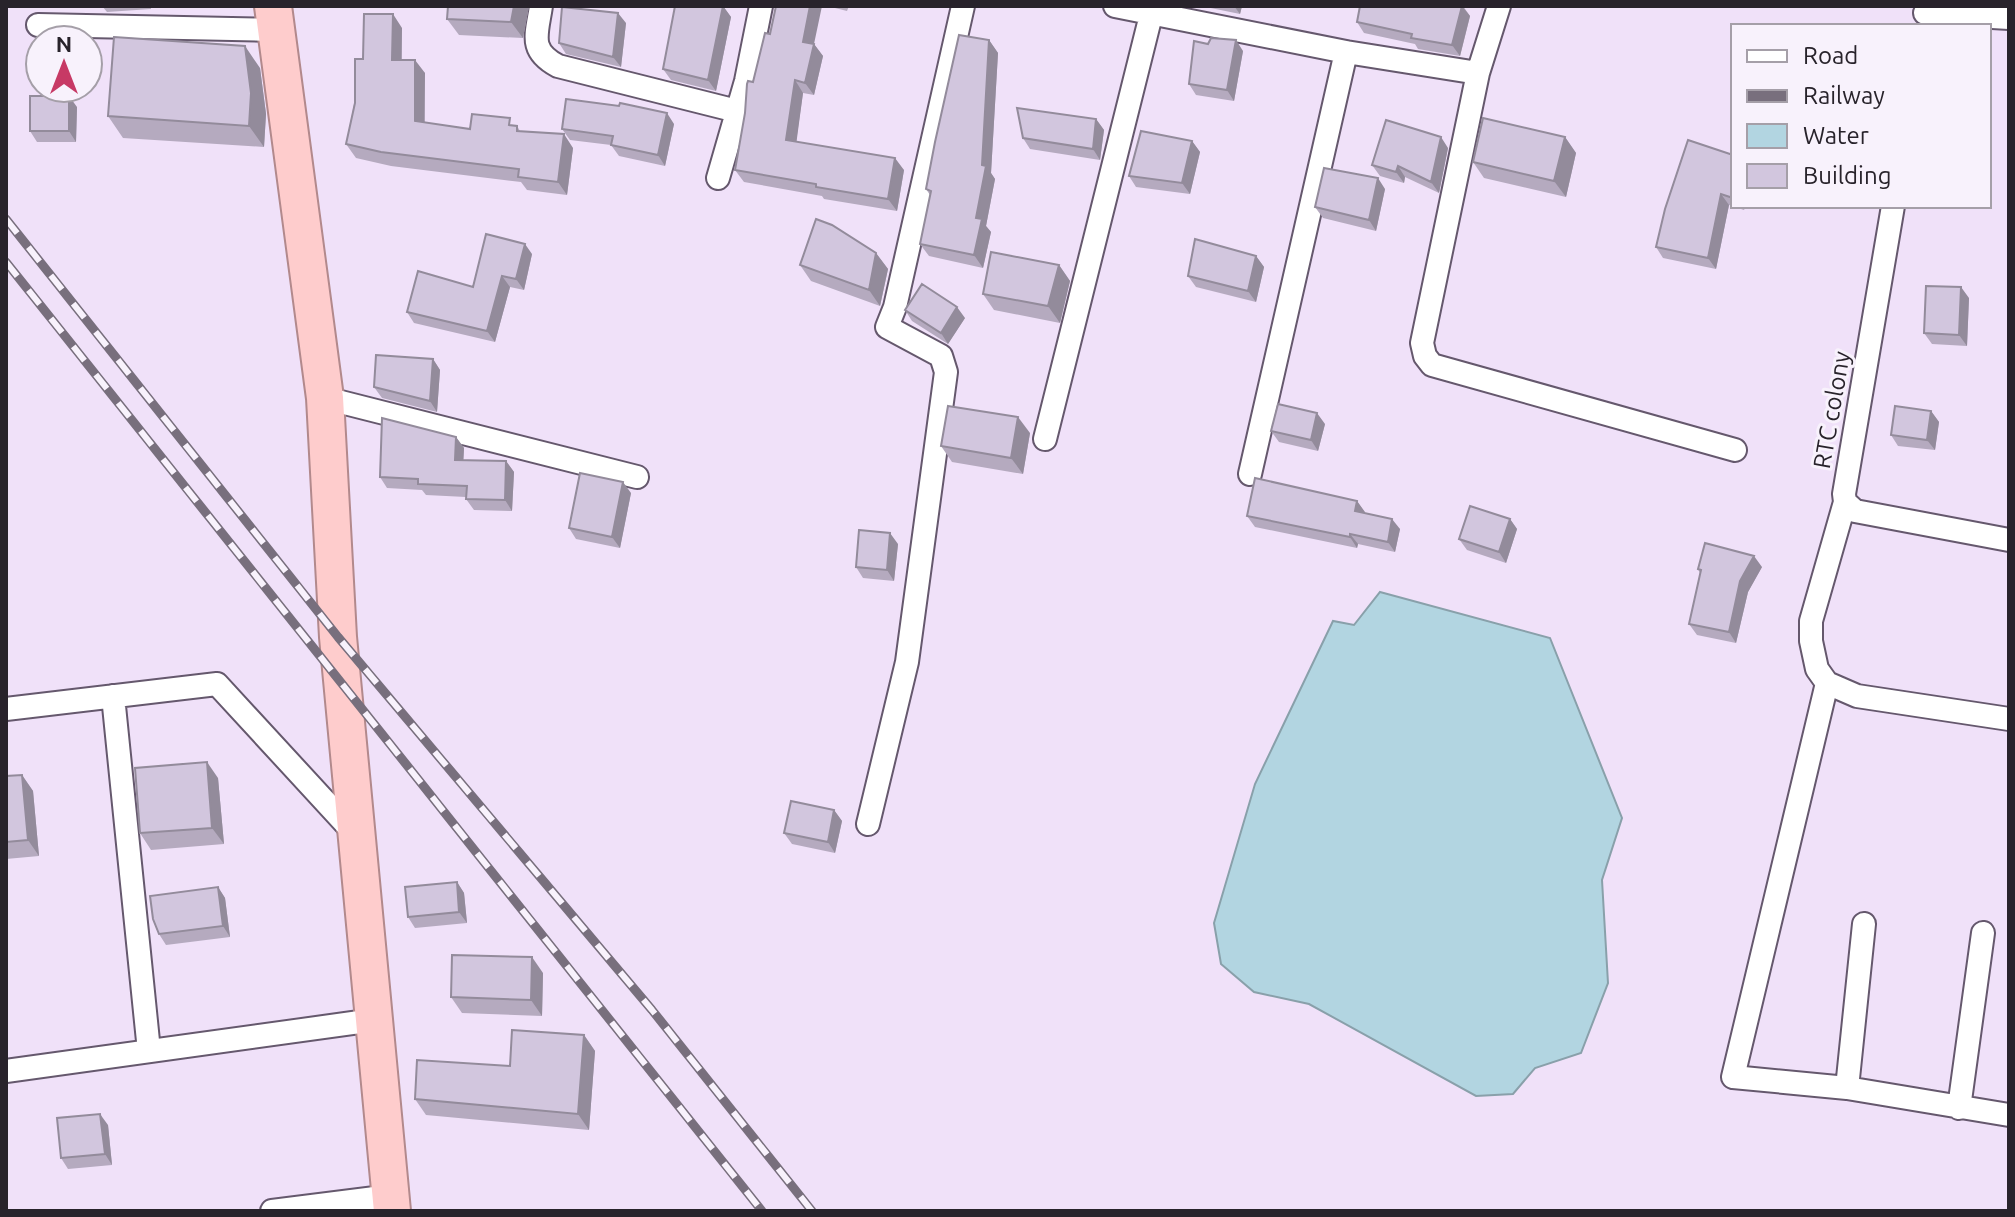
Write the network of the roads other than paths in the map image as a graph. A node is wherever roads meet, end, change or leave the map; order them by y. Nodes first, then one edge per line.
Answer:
1 (541, 6) edge
2 (761, 6) edge
3 (963, 6) edge
4 (1115, 6) edge
5 (1499, 6) edge
6 (1151, 15) junction
7 (1924, 15) edge
8 (274, 18) edge
9 (2009, 18) edge
10 (72, 24) edge
11 (1346, 52) junction
12 (1478, 73) junction
13 (737, 111) junction
14 (718, 178) dead end
15 (1893, 208) edge
16 (325, 398) junction
17 (1045, 439) dead end
18 (1735, 450) dead end
19 (1250, 474) dead end
20 (637, 477) dead end
21 (1845, 502) junction
22 (2009, 540) edge
23 (1827, 683) junction
24 (113, 696) junction
25 (6, 709) edge
26 (2009, 719) edge
27 (868, 824) dead end
28 (356, 835) junction
29 (1864, 924) dead end
30 (1983, 933) dead end
31 (374, 1020) junction
32 (149, 1051) junction
33 (6, 1071) edge
34 (1847, 1088) junction
35 (1959, 1108) junction
36 (2009, 1115) edge
37 (392, 1203) edge
38 (272, 1211) edge

1 - 13 street
2 - 13 street
3 - 27 street
4 - 6 street
5 - 12 street
6 - 11 street
6 - 17 street
7 - 9 street
8 - 10 street
8 - 16 highway
11 - 12 street
11 - 19 street
12 - 18 street
13 - 14 street
15 - 21 street, RTC colony
16 - 20 street
16 - 28 highway
21 - 22 street, RTC colony
21 - 23 street
23 - 26 street
23 - 34 street
24 - 25 street
24 - 28 street
24 - 32 street
28 - 31 highway
29 - 34 street
30 - 35 street
31 - 32 street
31 - 37 highway
32 - 33 street
34 - 35 street
35 - 36 street
37 - 38 street

